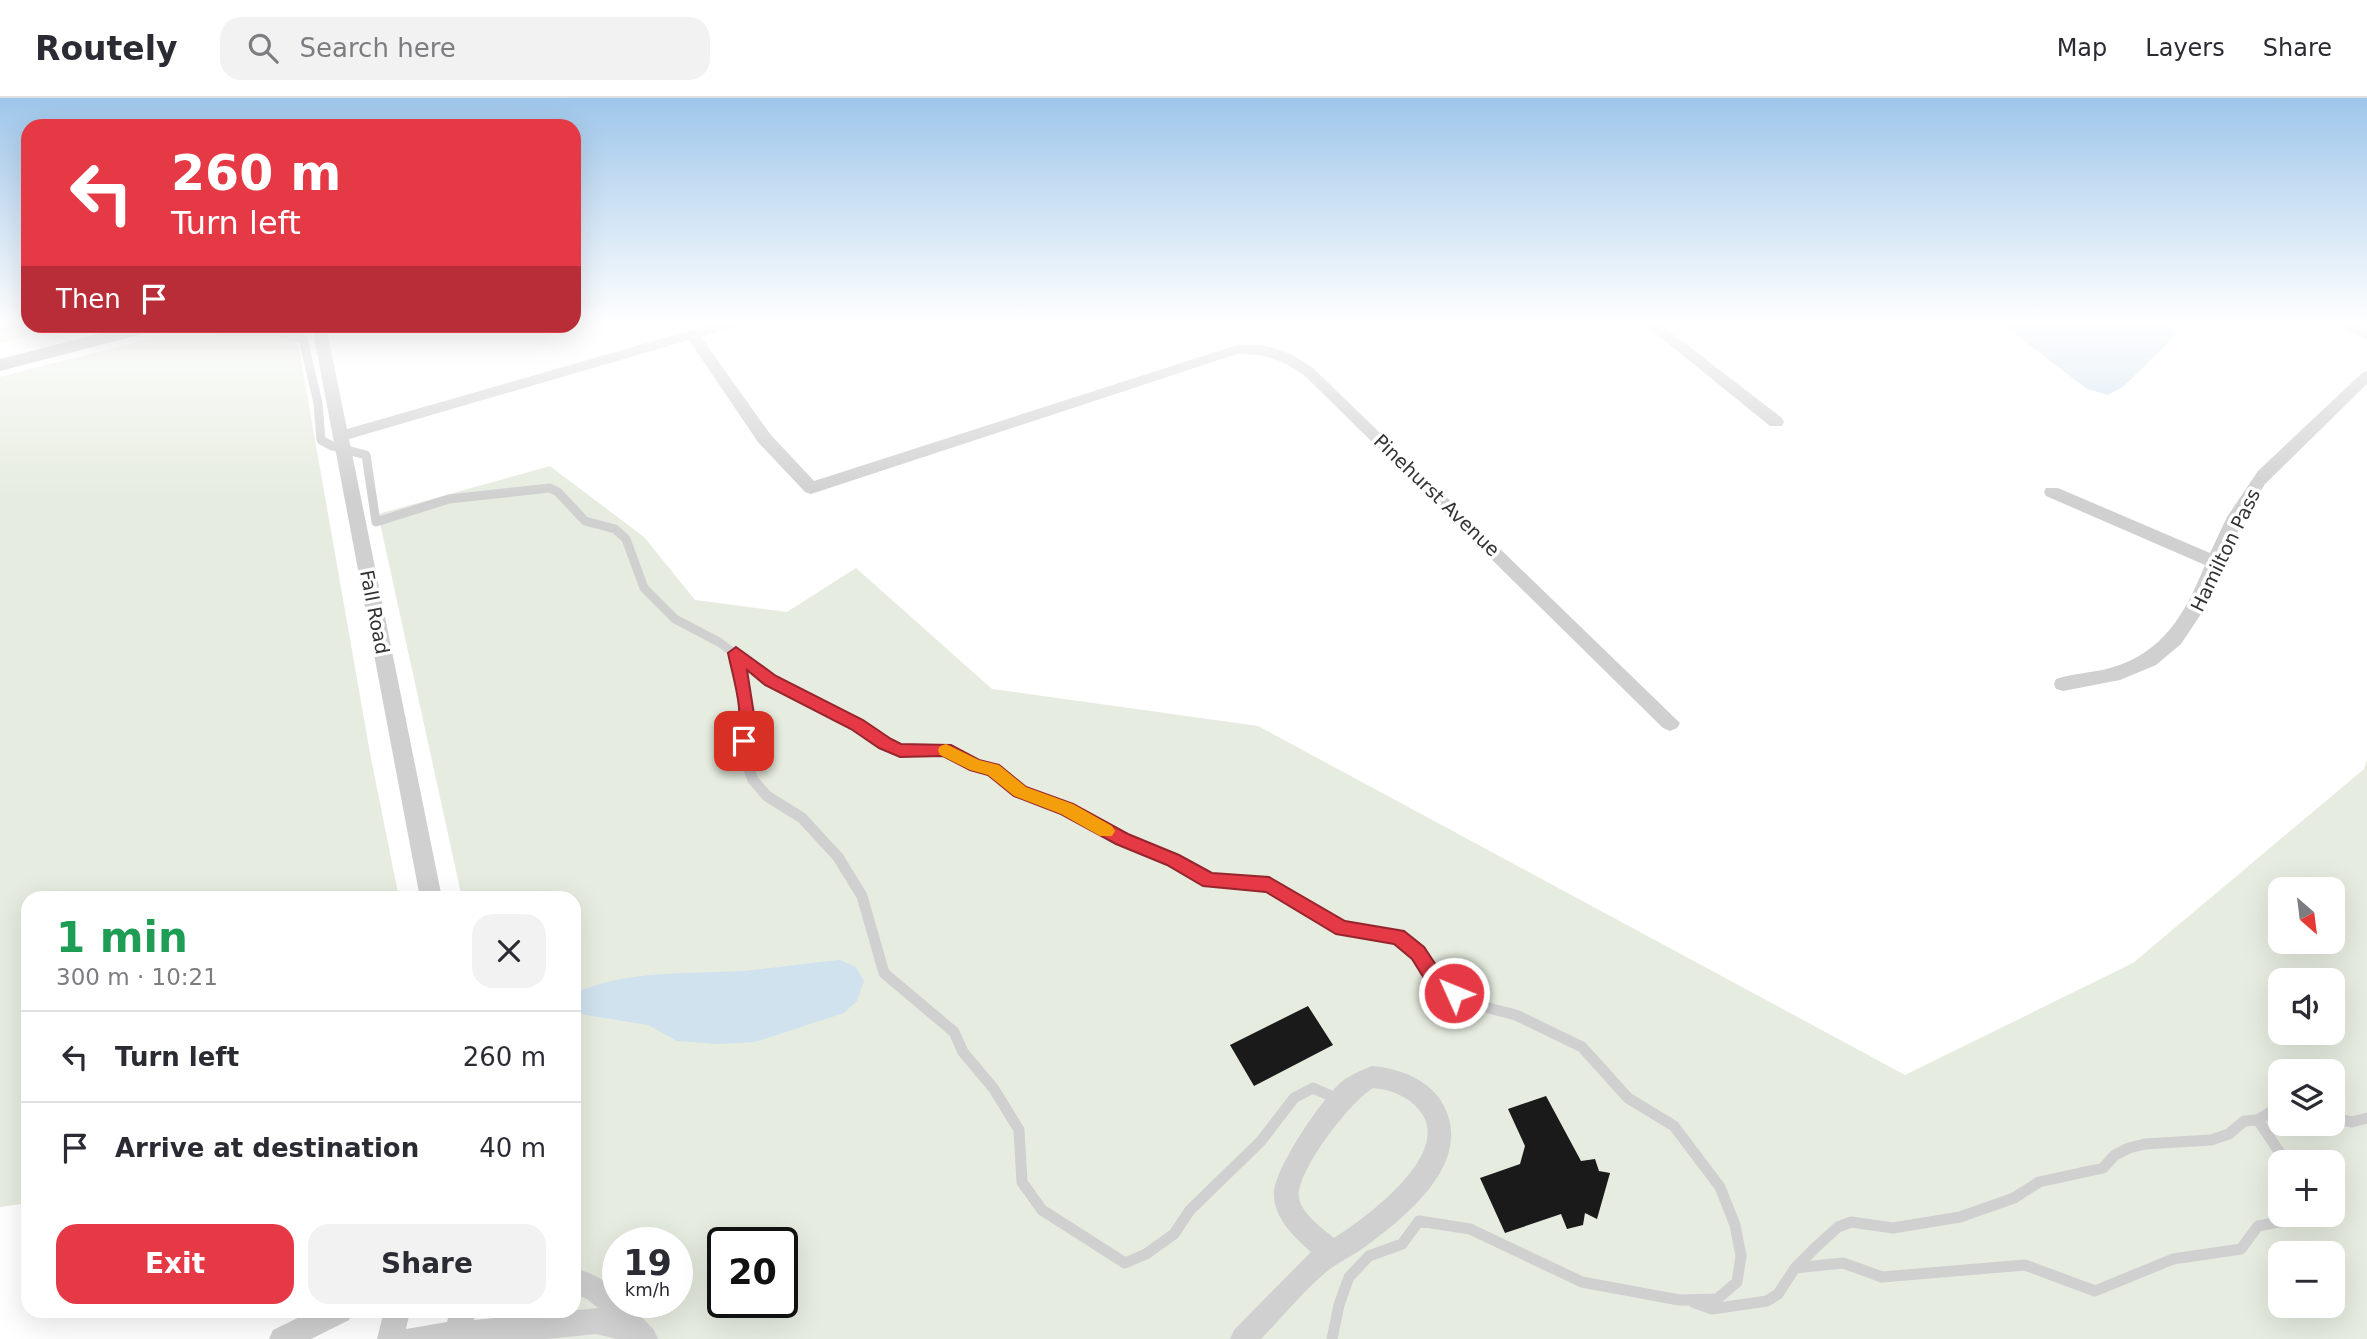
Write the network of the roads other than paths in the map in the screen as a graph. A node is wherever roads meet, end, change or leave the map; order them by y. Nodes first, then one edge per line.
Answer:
1 (313, 382) edge
2 (330, 382) edge
3 (537, 382) edge
4 (725, 382) edge
5 (1138, 382) edge
6 (1318, 382) edge
7 (1725, 382) edge
8 (2361, 382) edge
9 (1776, 422) dead end
10 (342, 442) junction
11 (811, 488) joint
12 (2052, 492) dead end
13 (2214, 562) junction
14 (736, 653) junction
15 (2063, 684) dead end
16 (1670, 723) dead end
17 (430, 891) edge
18 (1340, 1100) junction
19 (2268, 1114) edge
20 (2367, 1118) edge
21 (2258, 1120) junction
22 (2345, 1121) edge
23 (2278, 1150) edge
24 (2268, 1224) edge
25 (1332, 1253) junction
26 (1795, 1268) junction
27 (581, 1282) edge
28 (1686, 1299) junction
29 (326, 1318) edge
30 (395, 1318) edge
31 (461, 1322) edge
32 (638, 1334) edge
33 (282, 1339) edge
34 (390, 1339) edge
35 (414, 1339) edge
36 (1243, 1339) edge
37 (1332, 1339) edge

1 - 10 lane
2 - 10 street, Fall Road
3 - 10 street
4 - 11 street
5 - 11 street, Pinehurst Avenue
6 - 16 street, Pinehurst Avenue
7 - 9 street
8 - 13 street, Hamilton Pass
10 - 14 lane
10 - 17 street, Fall Road
12 - 13 street
13 - 15 street, Hamilton Pass
14 - 18 lane
14 - 28 lane
18 - 25 street
18 - 25 street
19 - 21 lane
20 - 22 lane
21 - 23 lane
21 - 26 lane
24 - 26 lane
25 - 36 street
26 - 28 lane
27 - 32 street
28 - 37 lane
29 - 33 street
30 - 34 street
31 - 32 street
31 - 35 street

